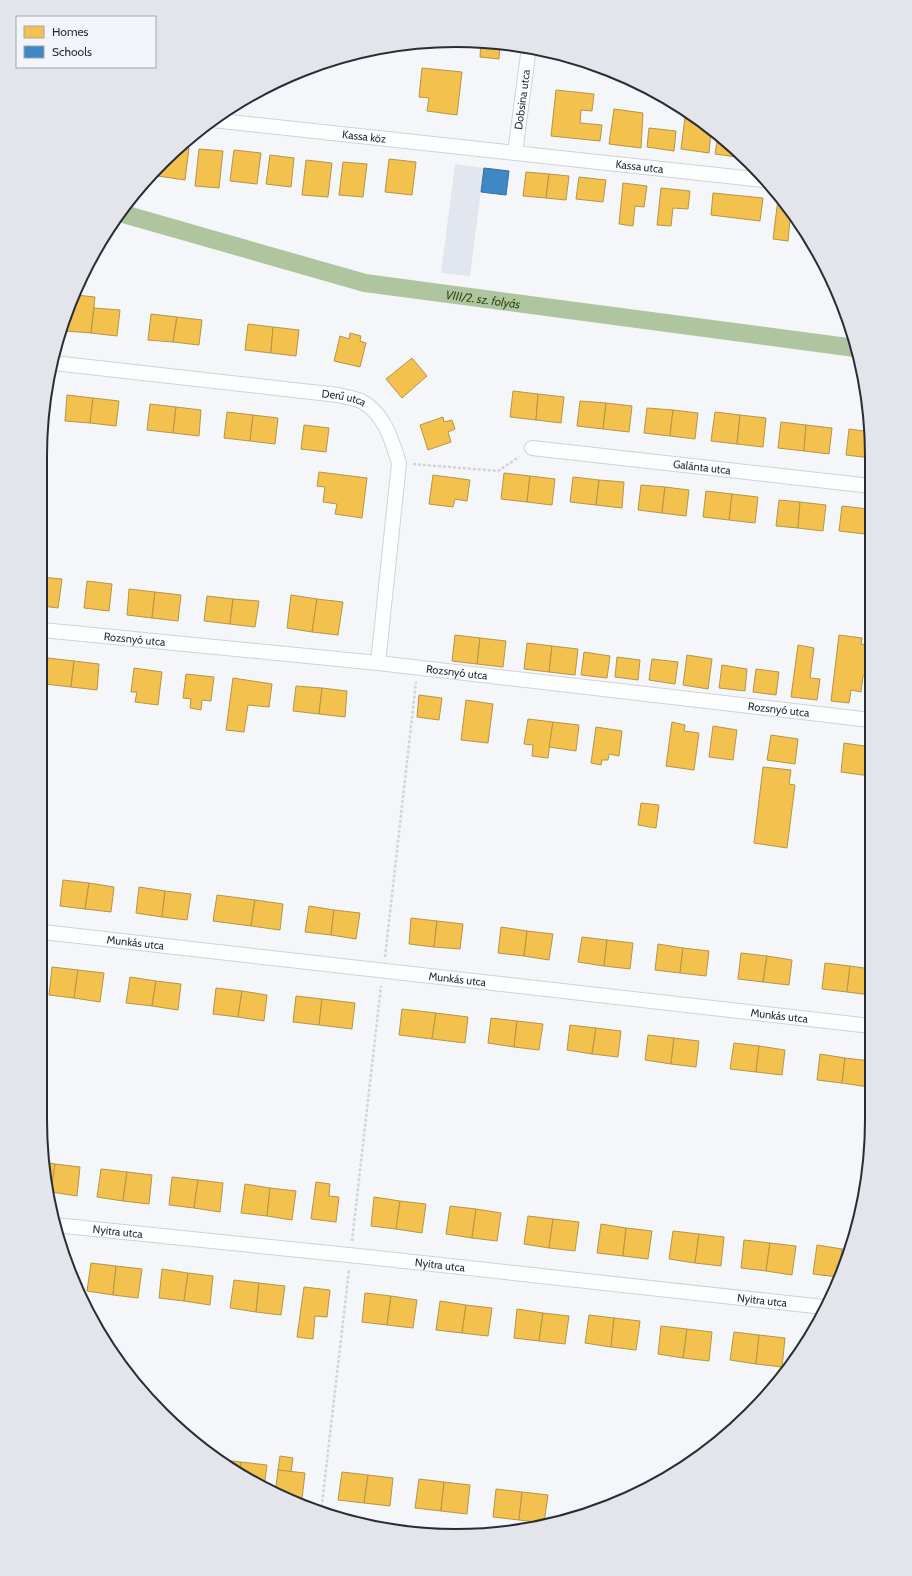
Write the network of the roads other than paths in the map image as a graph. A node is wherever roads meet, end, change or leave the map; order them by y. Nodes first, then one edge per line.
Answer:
1 (528, 54) edge
2 (222, 121) edge
3 (516, 152) junction
4 (757, 179) edge
5 (58, 363) edge
6 (532, 448) road end
7 (865, 485) edge
8 (47, 630) edge
9 (378, 663) junction
10 (865, 719) edge
11 (47, 932) edge
12 (865, 1025) edge
13 (61, 1226) edge
14 (820, 1307) edge

1 - 3 street, Dobsina utca
2 - 3 street, Kassa köz
3 - 4 street, Kassa utca
5 - 9 street, Derű utca
6 - 7 street, Galánta utca
8 - 9 street, Rozsnyó utca
9 - 10 street, Rozsnyó utca
11 - 12 street, Munkás utca
13 - 14 street, Nyitra utca

